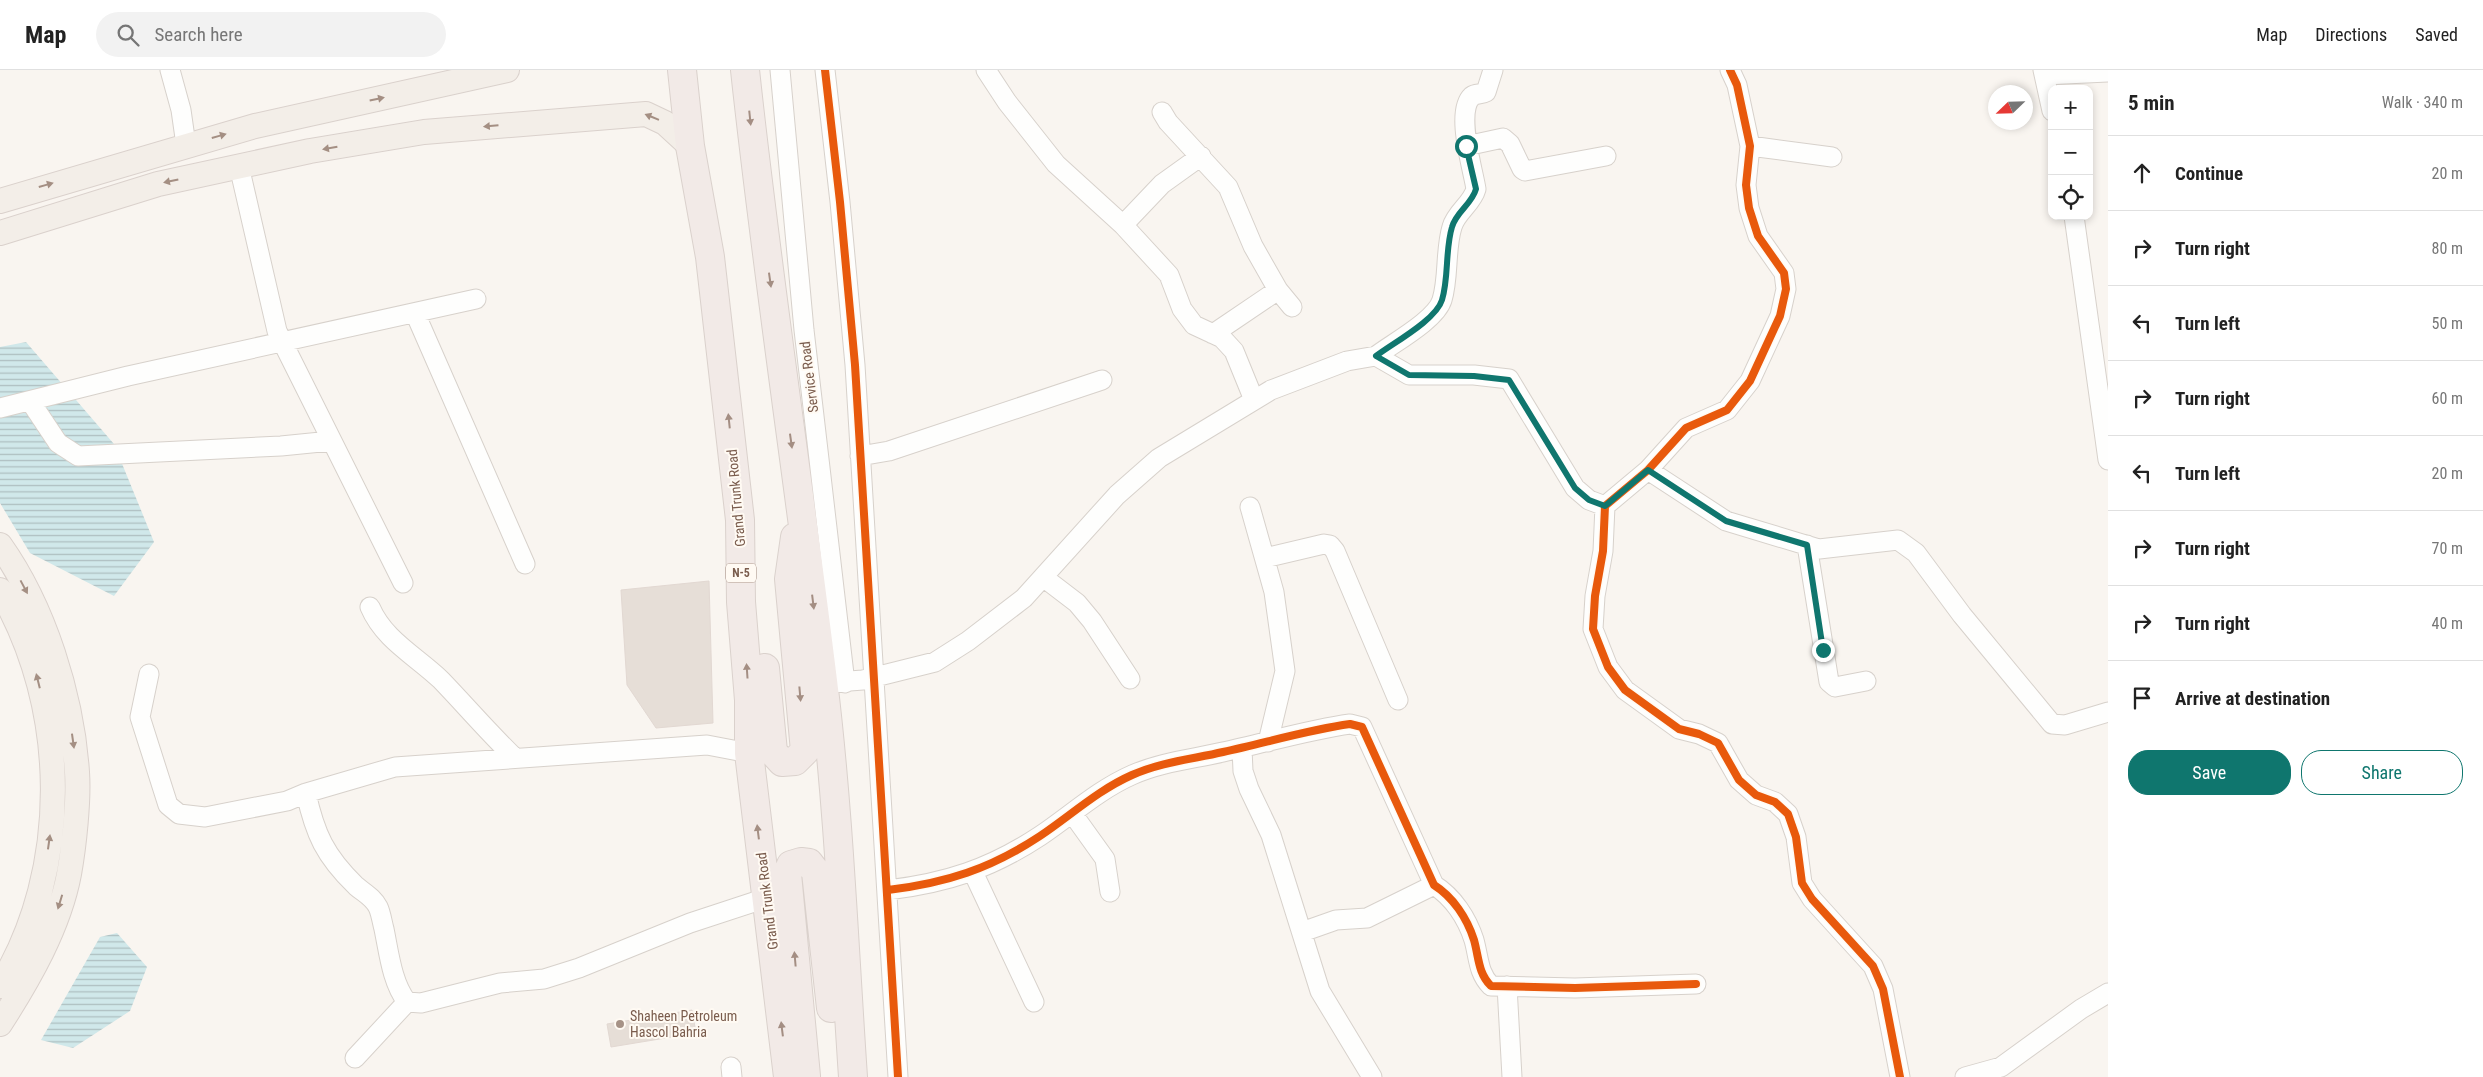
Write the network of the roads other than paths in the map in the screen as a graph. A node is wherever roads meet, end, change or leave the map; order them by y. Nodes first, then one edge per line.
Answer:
1 (170, 70) edge
2 (507, 70) edge
3 (682, 70) edge
4 (745, 70) edge
5 (780, 70) edge
6 (825, 70) edge
7 (986, 70) edge
8 (1493, 70) edge
9 (1730, 70) edge
10 (2108, 72) edge
11 (2043, 73) edge
12 (2048, 94) edge
13 (1162, 112) dead end
14 (186, 145) junction
15 (690, 146) junction
16 (1466, 146) junction
17 (1750, 146) junction
18 (1201, 156) junction
19 (1606, 156) dead end
20 (1832, 157) dead end
21 (239, 166) junction
22 (0, 200) edge
23 (2075, 220) edge
24 (1124, 224) junction
25 (0, 233) edge
26 (1278, 290) junction
27 (476, 299) dead end
28 (1292, 307) dead end
29 (415, 313) junction
30 (1213, 334) junction
31 (282, 342) junction
32 (1376, 356) junction
33 (1102, 380) dead end
34 (1254, 400) junction
35 (30, 401) junction
36 (0, 408) edge
37 (331, 441) junction
38 (860, 456) junction
39 (2108, 460) edge
40 (1648, 470) junction
41 (800, 506) junction
42 (1605, 506) junction
43 (1250, 507) dead end
44 (740, 520) junction
45 (0, 545) edge
46 (1807, 545) junction
47 (1265, 558) junction
48 (525, 564) dead end
49 (1043, 577) junction
50 (403, 583) dead end
51 (0, 590) edge
52 (370, 607) dead end
53 (149, 674) dead end
54 (874, 678) junction
55 (1130, 679) dead end
56 (1866, 681) dead end
57 (834, 683) junction
58 (1398, 700) dead end
59 (2108, 712) edge
60 (1268, 742) junction
61 (1242, 748) junction
62 (749, 753) junction
63 (515, 758) junction
64 (306, 793) junction
65 (1072, 813) junction
66 (973, 872) junction
67 (1434, 885) junction
68 (888, 890) junction
69 (1110, 892) dead end
70 (766, 898) junction
71 (1302, 932) junction
72 (1696, 984) dead end
73 (0, 986) edge
74 (1507, 986) junction
75 (2108, 993) edge
76 (407, 1002) junction
77 (1034, 1002) dead end
78 (0, 1024) edge
79 (355, 1058) dead end
80 (788, 1077) edge
81 (806, 1077) edge
82 (839, 1077) edge
83 (853, 1077) edge
84 (898, 1077) edge
85 (1372, 1077) edge
86 (1512, 1077) edge
87 (1900, 1077) edge
88 (1965, 1077) edge

1 - 14 street
14 -> 2 main road
3 - 15 highway, Grand Trunk Road / N-5
4 -> 41 highway
5 - 57 street, Service Road
6 - 38 street
7 - 24 street
8 - 16 street
9 - 17 street
10 - 11 street
11 - 12 street
13 - 18 street
22 -> 14 main road
15 -> 21 main road
44 -> 15 highway, Grand Trunk Road / N-5
16 - 19 street
16 - 32 street
17 - 20 street
17 - 40 street
18 - 24 street
18 - 26 street
21 -> 25 main road
21 - 31 street
23 - 39 street
24 - 30 street
26 - 28 street
26 - 30 street
27 - 29 street
29 - 31 street
29 - 48 street
30 - 34 street
31 - 35 street
31 - 37 street
32 - 34 street
32 - 42 street
33 - 38 street
34 - 49 street
35 - 36 street
35 - 37 street
37 - 50 street
38 - 54 street
40 - 42 street
40 - 46 street
41 -> 44 highway
41 -> 57 highway
42 - 87 street
43 - 47 street
62 -> 44 highway, Grand Trunk Road / N-5
45 -> 78 main road
46 - 56 street
46 - 59 street
47 - 58 street
47 - 60 street
49 - 54 street
49 - 55 street
73 -> 51 main road
52 - 63 street
53 - 64 street
54 - 57 street
54 - 68 street
57 - 83 highway
60 - 61 street
60 - 67 street
61 - 65 street
61 - 71 street
62 - 63 street
70 -> 62 highway, Grand Trunk Road / N-5
63 - 64 street
64 - 76 street
65 - 66 street
65 - 69 street
66 - 68 street
66 - 77 street
67 - 71 street
67 - 74 street
68 - 84 street
70 - 76 street
80 -> 70 highway, Grand Trunk Road / N-5
71 - 85 street
72 - 74 street
74 - 86 street
75 - 88 street
76 - 79 street
81 -> 82 highway

